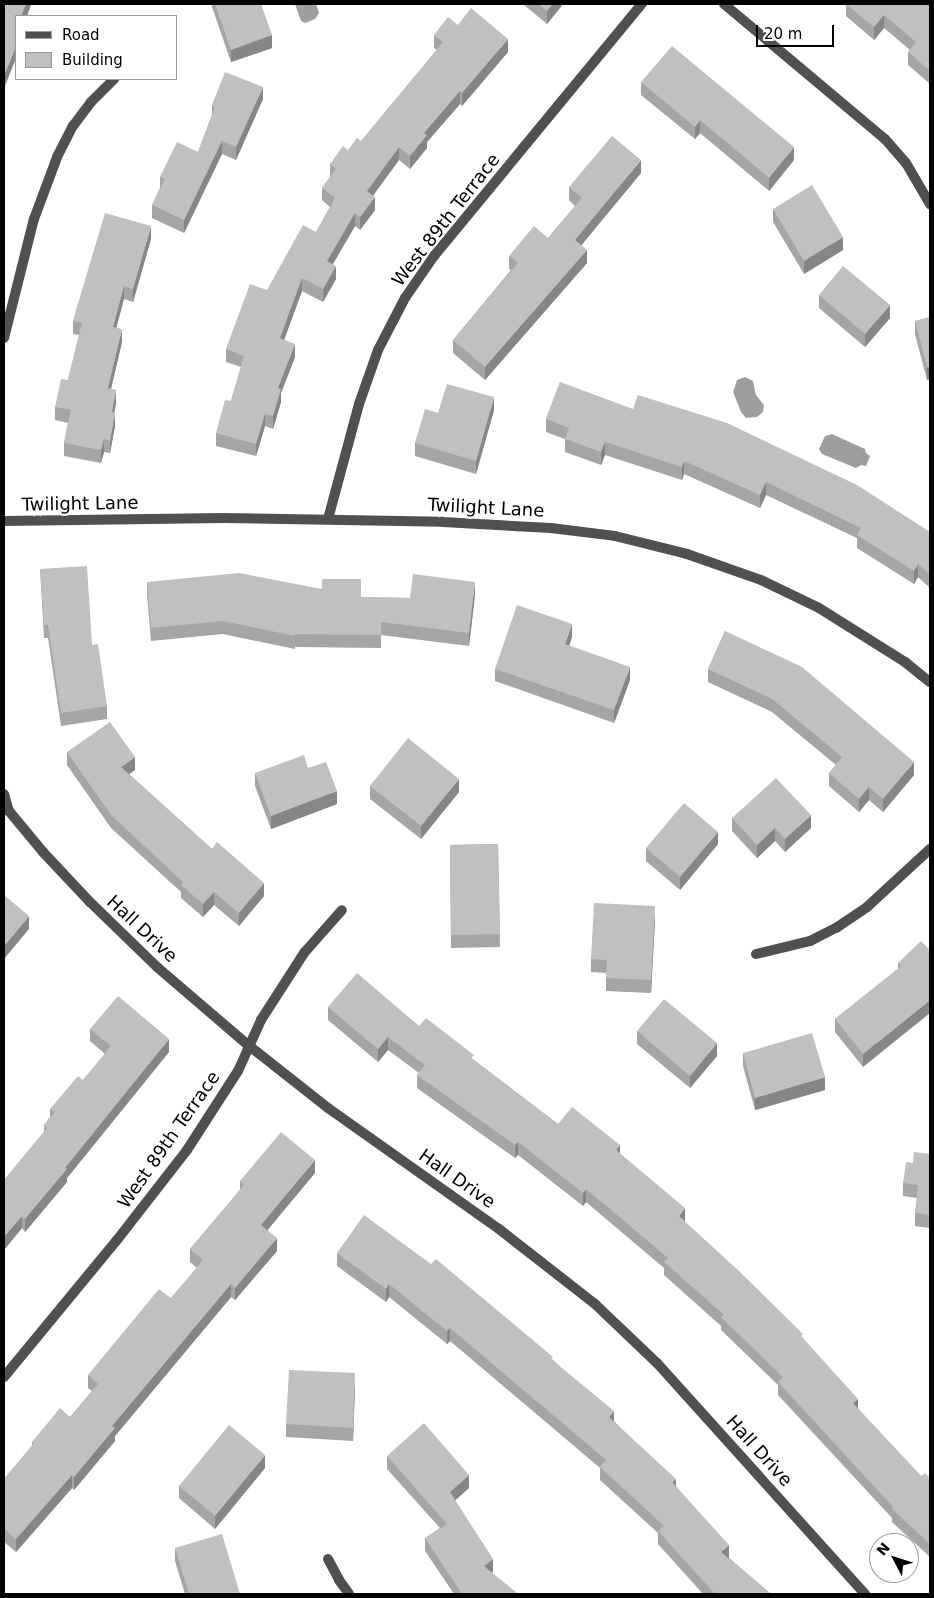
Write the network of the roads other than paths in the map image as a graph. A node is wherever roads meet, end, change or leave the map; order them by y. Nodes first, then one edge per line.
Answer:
1 (642, 4) edge
2 (724, 4) edge
3 (113, 80) edge
4 (930, 204) edge
5 (4, 338) edge
6 (328, 519) junction
7 (4, 521) edge
8 (930, 682) edge
9 (4, 794) edge
10 (7, 813) edge
11 (930, 849) edge
12 (342, 910) dead end
13 (756, 954) dead end
14 (248, 1046) junction
15 (4, 1377) edge
16 (328, 1559) dead end
17 (349, 1594) edge
18 (865, 1594) edge

1 - 6 street, West 89th Terrace
2 - 4 street
3 - 5 street
6 - 7 street, Twilight Lane
6 - 8 street, Twilight Lane
9 - 10 street
10 - 14 street, Hall Drive
11 - 13 street
12 - 14 street, West 89th Terrace
14 - 15 street, West 89th Terrace
14 - 18 street, Hall Drive
16 - 17 street

